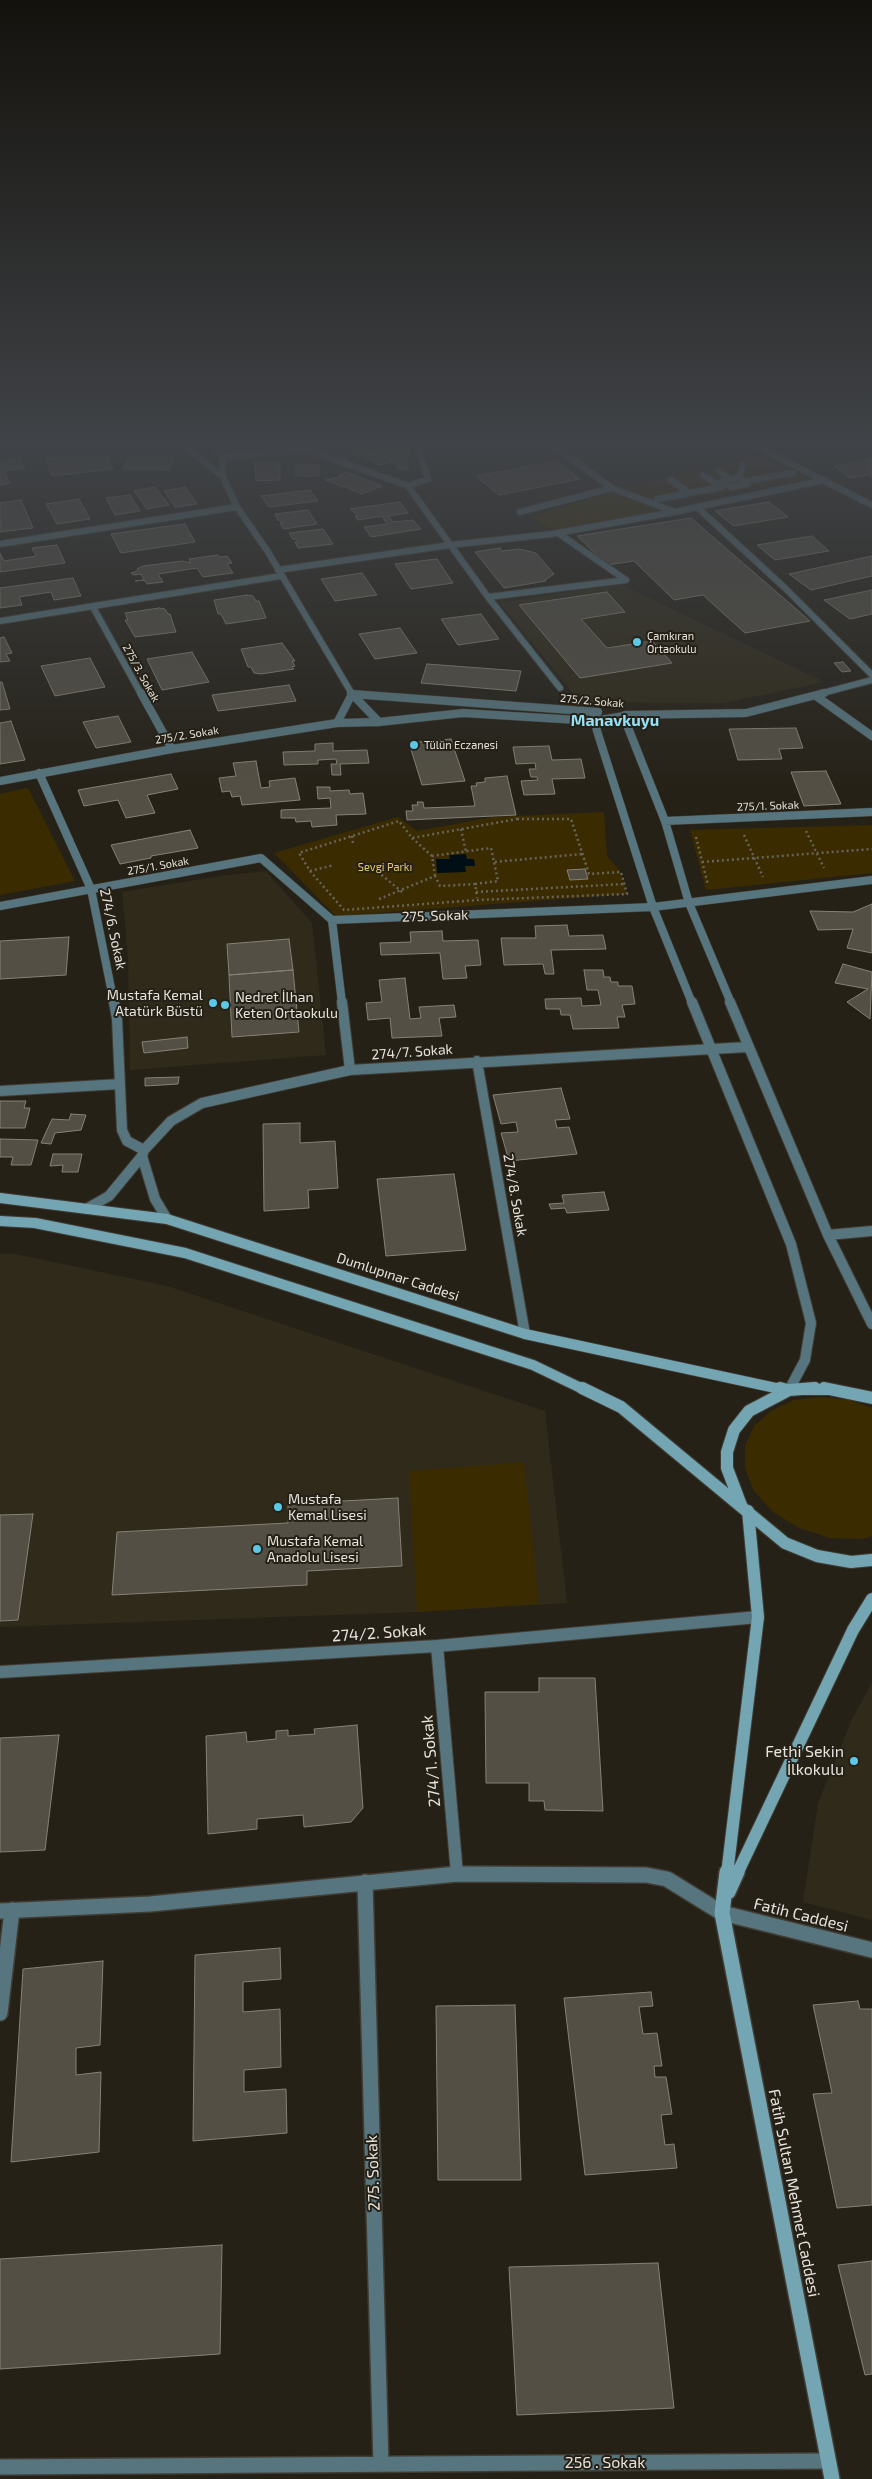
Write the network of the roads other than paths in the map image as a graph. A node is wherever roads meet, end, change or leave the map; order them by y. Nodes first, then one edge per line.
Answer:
1 (273, 562) edge
2 (349, 562) edge
3 (462, 562) edge
4 (600, 562) edge
5 (757, 562) edge
6 (280, 573) junction
7 (488, 597) junction
8 (93, 607) junction
9 (0, 621) edge
10 (872, 675) edge
11 (872, 680) edge
12 (560, 688) dead end
13 (352, 694) junction
14 (816, 696) junction
15 (630, 715) junction
16 (594, 716) junction
17 (379, 722) junction
18 (337, 723) junction
19 (872, 736) edge
20 (172, 749) junction
21 (39, 773) junction
22 (0, 781) edge
23 (872, 812) edge
24 (665, 821) junction
25 (872, 880) edge
26 (91, 890) junction
27 (689, 903) junction
28 (0, 906) edge
29 (653, 907) junction
30 (332, 920) junction
31 (747, 1047) junction
32 (710, 1049) junction
33 (477, 1061) junction
34 (350, 1070) junction
35 (120, 1084) junction
36 (0, 1091) edge
37 (143, 1153) junction
38 (0, 1198) edge
39 (88, 1208) junction
40 (167, 1220) junction
41 (0, 1221) edge
42 (872, 1231) edge
43 (828, 1235) junction
44 (872, 1324) edge
45 (525, 1334) junction
46 (788, 1390) junction
47 (872, 1398) edge
48 (745, 1508) junction
49 (872, 1560) edge
50 (872, 1599) edge
51 (758, 1617) junction
52 (437, 1646) junction
53 (0, 1672) edge
54 (457, 1874) junction
55 (364, 1882) junction
56 (723, 1906) junction
57 (6, 1910) edge
58 (872, 1950) edge
59 (0, 2013) edge
60 (828, 2461) junction
61 (381, 2464) junction
62 (0, 2468) edge
63 (832, 2479) edge

1 - 6 street
2 - 6 street
3 - 7 street
4 - 7 street
5 - 10 street
6 - 8 street
6 - 13 street
7 - 12 street
8 - 9 street
8 - 20 street, 275/3. Sokak
11 - 14 street, 275/2. Sokak
13 - 16 street, 275/2. Sokak
13 - 17 street
13 - 18 street
14 - 15 street, 275/2. Sokak
14 - 19 street
15 - 16 street, 275/2. Sokak
15 - 24 street
16 - 17 street, 275/2. Sokak
16 - 29 street
17 - 18 street, 275/2. Sokak
18 - 20 street, 275/2. Sokak
20 - 21 street, 275/2. Sokak
21 - 22 street, 275/2. Sokak
21 - 26 street, 274/6. Sokak
23 - 24 street, 275/1. Sokak
24 - 27 street
25 - 27 street, 275. Sokak
26 - 28 street, 275/1. Sokak
26 - 30 street, 275/1. Sokak
26 - 35 street, 274/6. Sokak
27 - 29 street, 275. Sokak
27 - 31 street
29 - 30 street, 275. Sokak
29 - 32 street
30 - 34 street
31 - 32 street, 274/7. Sokak
31 - 43 street
32 - 33 street, 274/7. Sokak
32 - 46 street
33 - 34 street, 274/7. Sokak
33 - 45 street, 274/8. Sokak
34 - 37 street, 274/7. Sokak
35 - 36 street
35 - 37 street, 274/6. Sokak
37 - 39 street, 274/7. Sokak
37 - 40 street
38 - 39 main road, Dumlupınar Caddesi
39 - 40 main road, Dumlupınar Caddesi
40 - 45 main road, Dumlupınar Caddesi
41 - 48 main road
42 - 43 street
43 - 44 street
45 - 46 main road, Dumlupınar Caddesi
46 - 47 main road
46 - 48 main road
48 - 49 main road
48 - 51 main road, Fatih Sultan Mehmet Caddesi
50 - 56 main road
51 - 52 street, 274/2. Sokak
51 - 56 main road, Fatih Sultan Mehmet Caddesi
52 - 53 street, 274/2. Sokak
52 - 54 street, 274/1. Sokak
54 - 55 street, Fatih Caddesi
54 - 56 street, Fatih Caddesi
55 - 57 street, Fatih Caddesi
55 - 61 street, 275. Sokak
56 - 58 street, Fatih Caddesi
56 - 60 main road, Fatih Sultan Mehmet Caddesi
57 - 59 street
60 - 61 street, 256 . Sokak
60 - 63 main road, Fatih Sultan Mehmet Caddesi
61 - 62 street, 256 . Sokak

